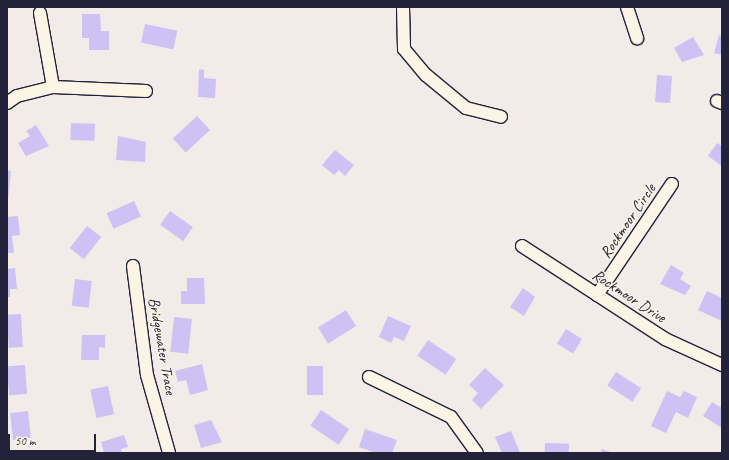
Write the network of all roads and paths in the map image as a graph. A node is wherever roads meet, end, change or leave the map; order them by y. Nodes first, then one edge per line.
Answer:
1 (403, 7) edge
2 (627, 7) edge
3 (40, 13) dead end
4 (637, 38) dead end
5 (53, 87) junction
6 (146, 91) dead end
7 (7, 103) edge
8 (501, 118) dead end
9 (672, 184) dead end
10 (522, 246) dead end
11 (133, 266) dead end
12 (597, 295) junction
13 (722, 365) edge
14 (369, 377) dead end
15 (169, 453) edge
16 (477, 453) edge

1 - 8 street
2 - 4 street
3 - 5 street
5 - 6 street
5 - 7 street
9 - 12 street, Rockmoor Circle
10 - 12 street, Rockmoor Drive
11 - 15 street, Bridgewater Trace
12 - 13 street, Rockmoor Drive
14 - 16 street

